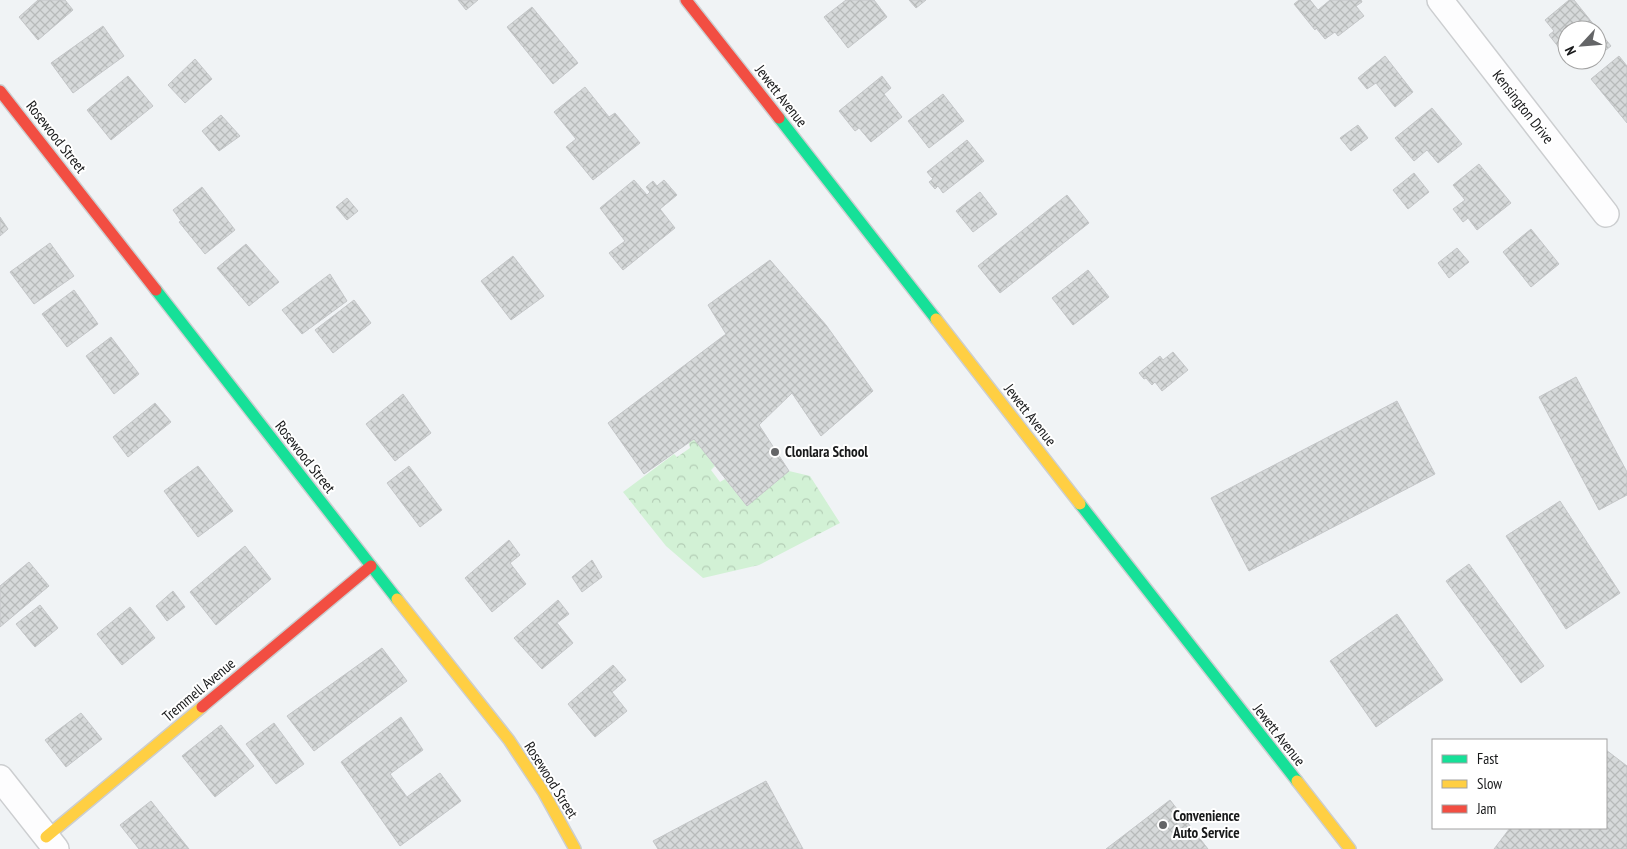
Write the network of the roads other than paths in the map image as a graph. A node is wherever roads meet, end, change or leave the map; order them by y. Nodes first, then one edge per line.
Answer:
1 (686, 0) edge
2 (1440, 0) edge
3 (0, 91) edge
4 (1606, 214) dead end
5 (370, 566) junction
6 (0, 778) edge
7 (51, 843) edge
8 (575, 849) edge
9 (1350, 849) edge

1 - 9 street, Jewett Avenue
2 - 4 street, Kensington Drive
3 - 5 street, Rosewood Street
5 - 7 street, Tremmell Avenue
5 - 8 street, Rosewood Street
6 - 7 street

